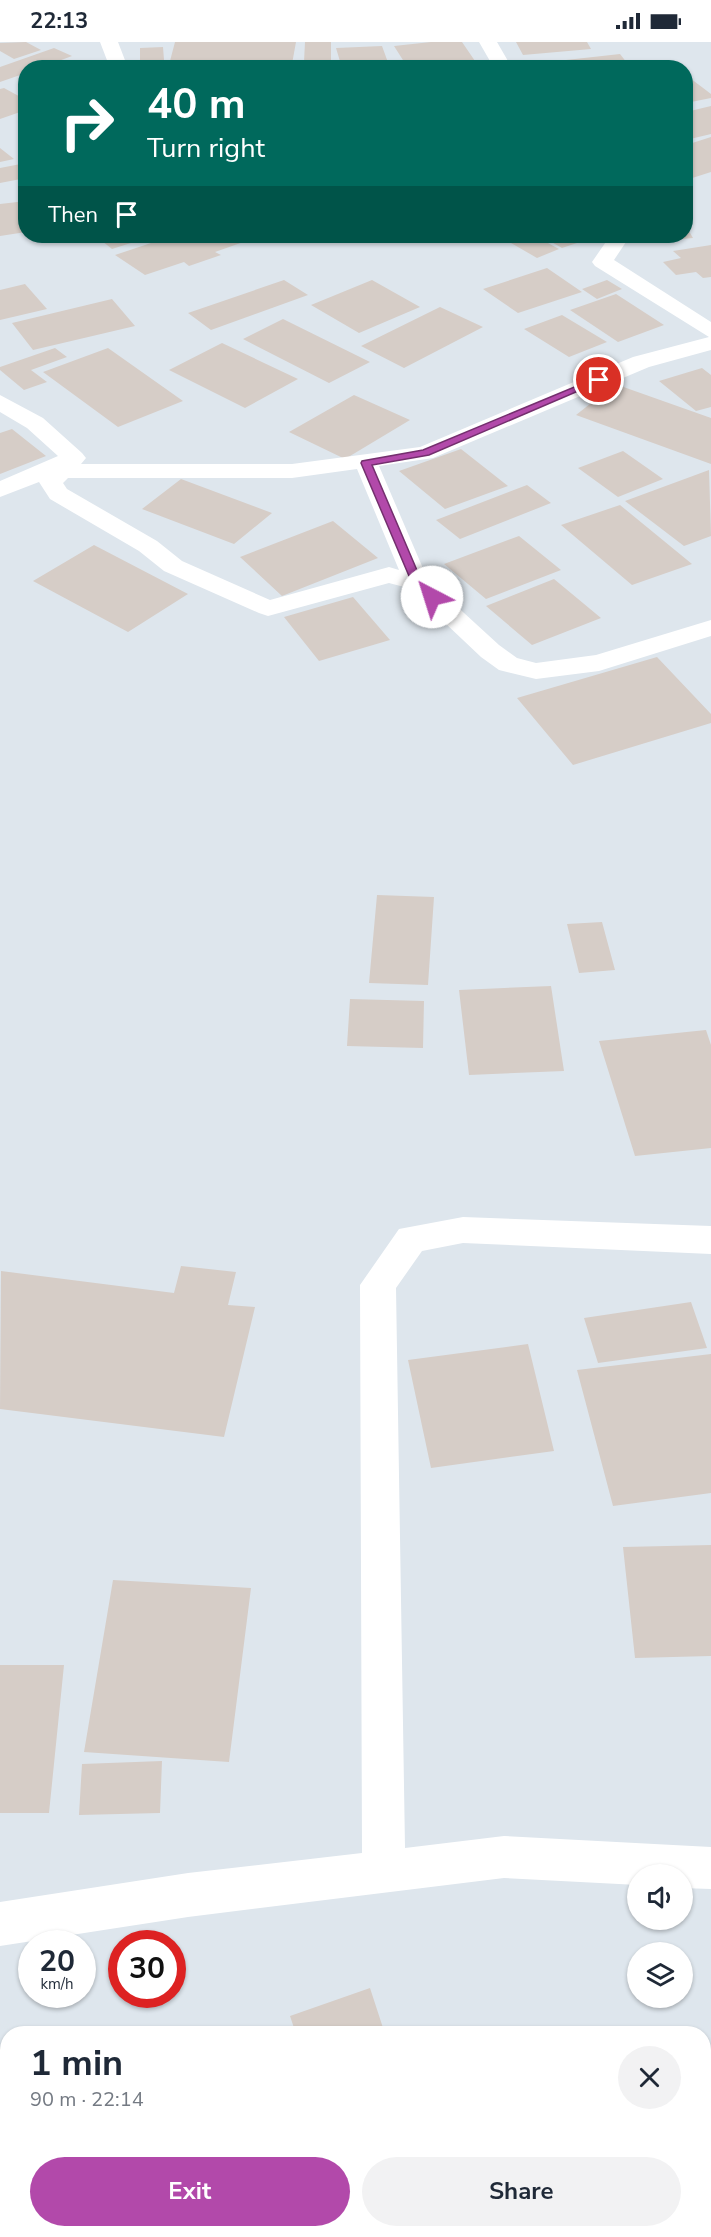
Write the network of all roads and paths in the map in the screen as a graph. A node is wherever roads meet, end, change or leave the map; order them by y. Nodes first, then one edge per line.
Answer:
1 (109, 42) edge
2 (488, 42) edge
3 (116, 60) edge
4 (498, 60) edge
5 (615, 243) edge
6 (711, 331) edge
7 (711, 343) edge
8 (0, 402) edge
9 (366, 463) junction
10 (69, 464) junction
11 (0, 490) edge
12 (417, 583) junction
13 (711, 628) edge
14 (711, 1240) edge
15 (711, 1868) edge
16 (384, 1871) junction
17 (0, 1924) edge

1 - 3 street
2 - 4 street
5 - 6 street
7 - 9 street
8 - 10 street
9 - 10 street
9 - 12 street
10 - 11 street
10 - 12 street
12 - 13 street
14 - 16 street
15 - 16 street
16 - 17 street

